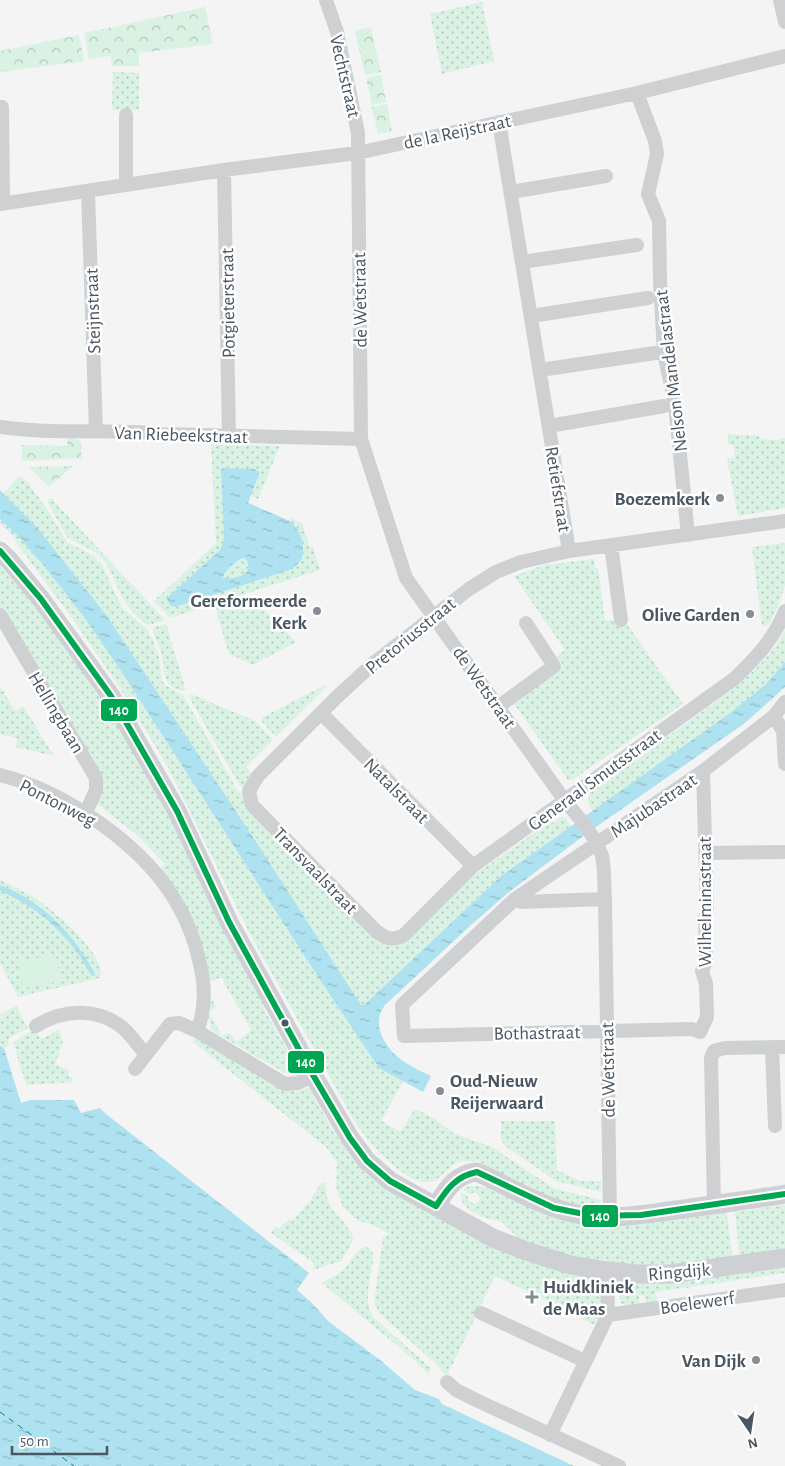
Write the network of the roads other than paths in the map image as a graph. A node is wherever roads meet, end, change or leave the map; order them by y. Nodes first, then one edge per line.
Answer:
1 (326, 0) edge
2 (780, 0) edge
3 (785, 22) edge
4 (785, 56) edge
5 (637, 93) junction
6 (2, 106) dead end
7 (126, 115) dead end
8 (499, 122) junction
9 (357, 153) junction
10 (224, 170) junction
11 (606, 176) dead end
12 (126, 185) junction
13 (88, 192) junction
14 (511, 192) junction
15 (2, 204) edge
16 (637, 245) dead end
17 (522, 262) junction
18 (648, 298) dead end
19 (531, 316) junction
20 (655, 353) dead end
21 (540, 370) junction
22 (664, 406) dead end
23 (549, 426) junction
24 (0, 427) edge
25 (96, 431) junction
26 (229, 436) junction
27 (361, 439) junction
28 (785, 521) edge
29 (688, 535) junction
30 (611, 545) junction
31 (0, 550) edge
32 (569, 551) junction
33 (785, 611) edge
34 (0, 615) edge
35 (433, 615) junction
36 (621, 620) dead end
37 (526, 623) dead end
38 (785, 702) edge
39 (498, 706) junction
40 (321, 713) junction
41 (774, 716) junction
42 (785, 764) edge
43 (703, 771) junction
44 (0, 774) edge
45 (249, 791) joint
46 (564, 801) junction
47 (86, 812) junction
48 (593, 839) junction
49 (785, 852) edge
50 (705, 853) junction
51 (473, 866) junction
52 (515, 899) junction
53 (604, 899) junction
54 (394, 940) joint
55 (36, 1026) dead end
56 (606, 1030) junction
57 (198, 1031) junction
58 (700, 1032) junction
59 (404, 1036) joint
60 (779, 1047) edge
61 (714, 1051) junction
62 (146, 1055) junction
63 (134, 1070) dead end
64 (313, 1075) junction
65 (775, 1126) dead end
66 (785, 1194) edge
67 (714, 1205) junction
68 (436, 1206) junction
69 (610, 1217) junction
70 (785, 1258) edge
71 (607, 1271) junction
72 (785, 1290) edge
73 (481, 1313) dead end
74 (608, 1315) junction
75 (585, 1361) junction
76 (447, 1382) dead end
77 (550, 1435) junction
78 (619, 1466) edge

1 - 9 street, Vechtstraat
2 - 3 street
4 - 5 street, de la Reijstraat
5 - 8 street, de la Reijstraat
5 - 29 street, Nelson Mandelastraat
6 - 15 street, de la Reijstraat
7 - 12 street
8 - 9 street, de la Reijstraat
8 - 14 street, Retiefstraat
9 - 10 street, de la Reijstraat
9 - 27 street, de Wetstraat
10 - 12 street, de la Reijstraat
10 - 26 street, Potgieterstraat
11 - 14 street
12 - 13 street, de la Reijstraat
13 - 15 street, de la Reijstraat
13 - 25 street, Steijnstraat
14 - 17 street, Retiefstraat
16 - 17 street
17 - 19 street, Retiefstraat
18 - 19 street
19 - 21 street, Retiefstraat
20 - 21 street
21 - 23 street, Retiefstraat
22 - 23 street, Retiefstraat
23 - 32 street, Retiefstraat
24 - 25 street, Van Riebeekstraat
25 - 26 street, Van Riebeekstraat
26 - 27 street, Van Riebeekstraat
27 - 35 street, de Wetstraat
28 - 29 street, Pretoriusstraat
29 - 30 street, Pretoriusstraat
30 - 32 street, Pretoriusstraat
30 - 36 street
31 - 64 street, Ringdijk
32 - 35 street, Pretoriusstraat
33 - 46 street, Generaal Smutsstraat
34 - 47 street, Hellingbaan
35 - 39 street, de Wetstraat
35 - 40 street, Pretoriusstraat
37 - 39 street
38 - 41 street, Majubastraat
39 - 46 street, de Wetstraat
40 - 45 street, Pretoriusstraat
40 - 51 street, Natalstraat
41 - 42 street
41 - 43 street, Majubastraat
43 - 48 street, Majubastraat
43 - 50 street, Wilhelminastraat
44 - 47 street, Pontonweg
45 - 54 street, Transvaalstraat
46 - 48 street, de Wetstraat
46 - 51 street, Generaal Smutsstraat
47 - 57 street, Pontonweg
48 - 52 street, Majubastraat
48 - 53 street, de Wetstraat
49 - 50 street
50 - 58 street, Wilhelminastraat
51 - 54 street, Generaal Smutsstraat
52 - 53 street
52 - 59 street, Majubastraat
53 - 56 street, de Wetstraat
55 - 62 street
56 - 58 street, Bothastraat
56 - 59 street, Bothastraat
56 - 69 street, de Wetstraat
57 - 62 street
57 - 64 street
58 - 61 street
60 - 61 street
60 - 65 street
61 - 67 street
62 - 63 street
64 - 68 street, Ringdijk
66 - 67 street
67 - 69 street
68 - 69 street
68 - 71 street, Ringdijk
70 - 71 street, Ringdijk
71 - 74 street
72 - 74 street, Boelewerf
73 - 75 street
74 - 75 street
75 - 77 street
76 - 77 street
77 - 78 street

